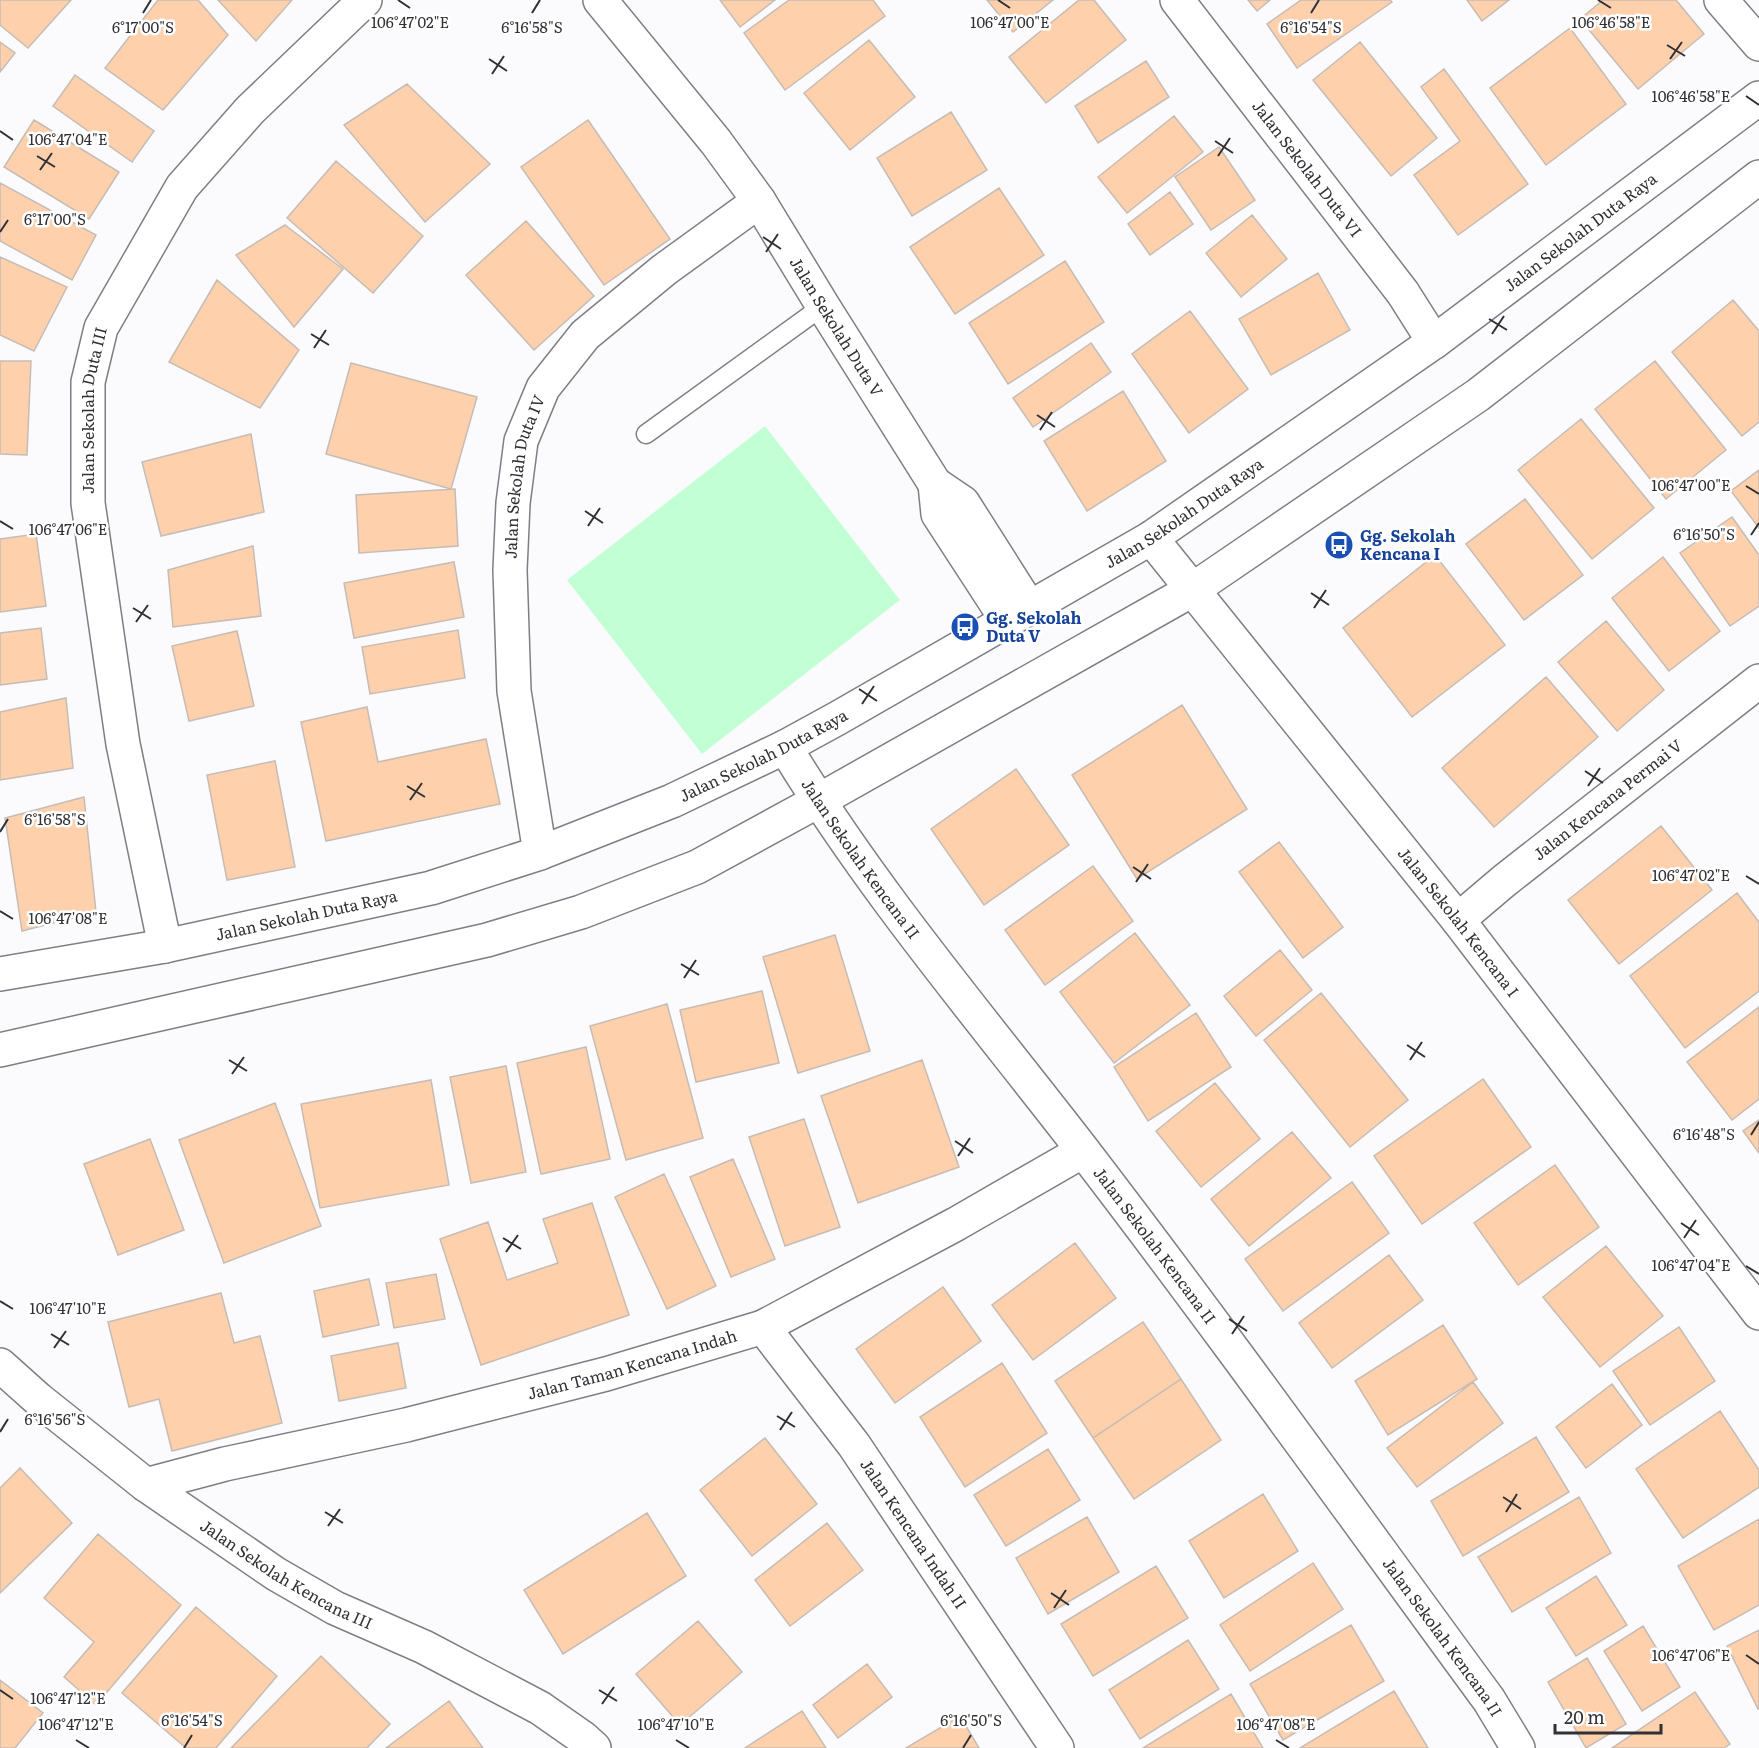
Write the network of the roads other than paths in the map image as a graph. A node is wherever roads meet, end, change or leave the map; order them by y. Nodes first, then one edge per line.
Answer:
1 (365, 0) edge
2 (600, 0) edge
3 (1177, 0) edge
4 (1720, 0) edge
5 (1759, 44) edge
6 (1759, 98) edge
7 (1759, 177) edge
8 (759, 201) junction
9 (823, 306) junction
10 (1434, 342) junction
11 (646, 434) dead end
12 (1150, 538) junction
13 (1192, 590) junction
14 (1018, 613) junction
15 (1759, 681) edge
16 (784, 747) junction
17 (818, 801) junction
18 (540, 853) junction
19 (1458, 920) junction
20 (165, 946) junction
21 (0, 974) edge
22 (0, 1050) edge
23 (1083, 1151) junction
24 (1759, 1313) edge
25 (763, 1327) junction
26 (0, 1365) edge
27 (146, 1485) junction
28 (594, 1748) edge
29 (1057, 1748) edge
30 (1518, 1748) edge

1 - 20 street, Jalan Sekolah Duta III
2 - 8 street, Jalan Sekolah Duta V
3 - 10 street, Jalan Sekolah Duta VI
4 - 5 street
6 - 10 street, Jalan Sekolah Duta Raya
7 - 13 street
8 - 9 street, Jalan Sekolah Duta V
8 - 18 street, Jalan Sekolah Duta IV
9 - 11 lane
9 - 14 street, Jalan Sekolah Duta V
10 - 12 street, Jalan Sekolah Duta Raya
12 - 13 street, Jalan Sekolah Kencana I
12 - 14 street, Jalan Sekolah Duta Raya
13 - 17 street
13 - 19 street, Jalan Sekolah Kencana I
14 - 16 street, Jalan Sekolah Duta Raya
15 - 19 street, Jalan Kencana Permai V
16 - 17 street, Jalan Sekolah Kencana II
16 - 18 street, Jalan Sekolah Duta Raya
17 - 22 street
17 - 23 street, Jalan Sekolah Kencana II
18 - 20 street, Jalan Sekolah Duta Raya
19 - 24 street, Jalan Sekolah Kencana I
20 - 21 street, Jalan Sekolah Duta Raya
23 - 25 street, Jalan Taman Kencana Indah
23 - 30 street, Jalan Sekolah Kencana II
25 - 27 street, Jalan Taman Kencana Indah
25 - 29 street, Jalan Kencana Indah II
26 - 27 street, Jalan Sekolah Kencana III
27 - 28 street, Jalan Sekolah Kencana III

